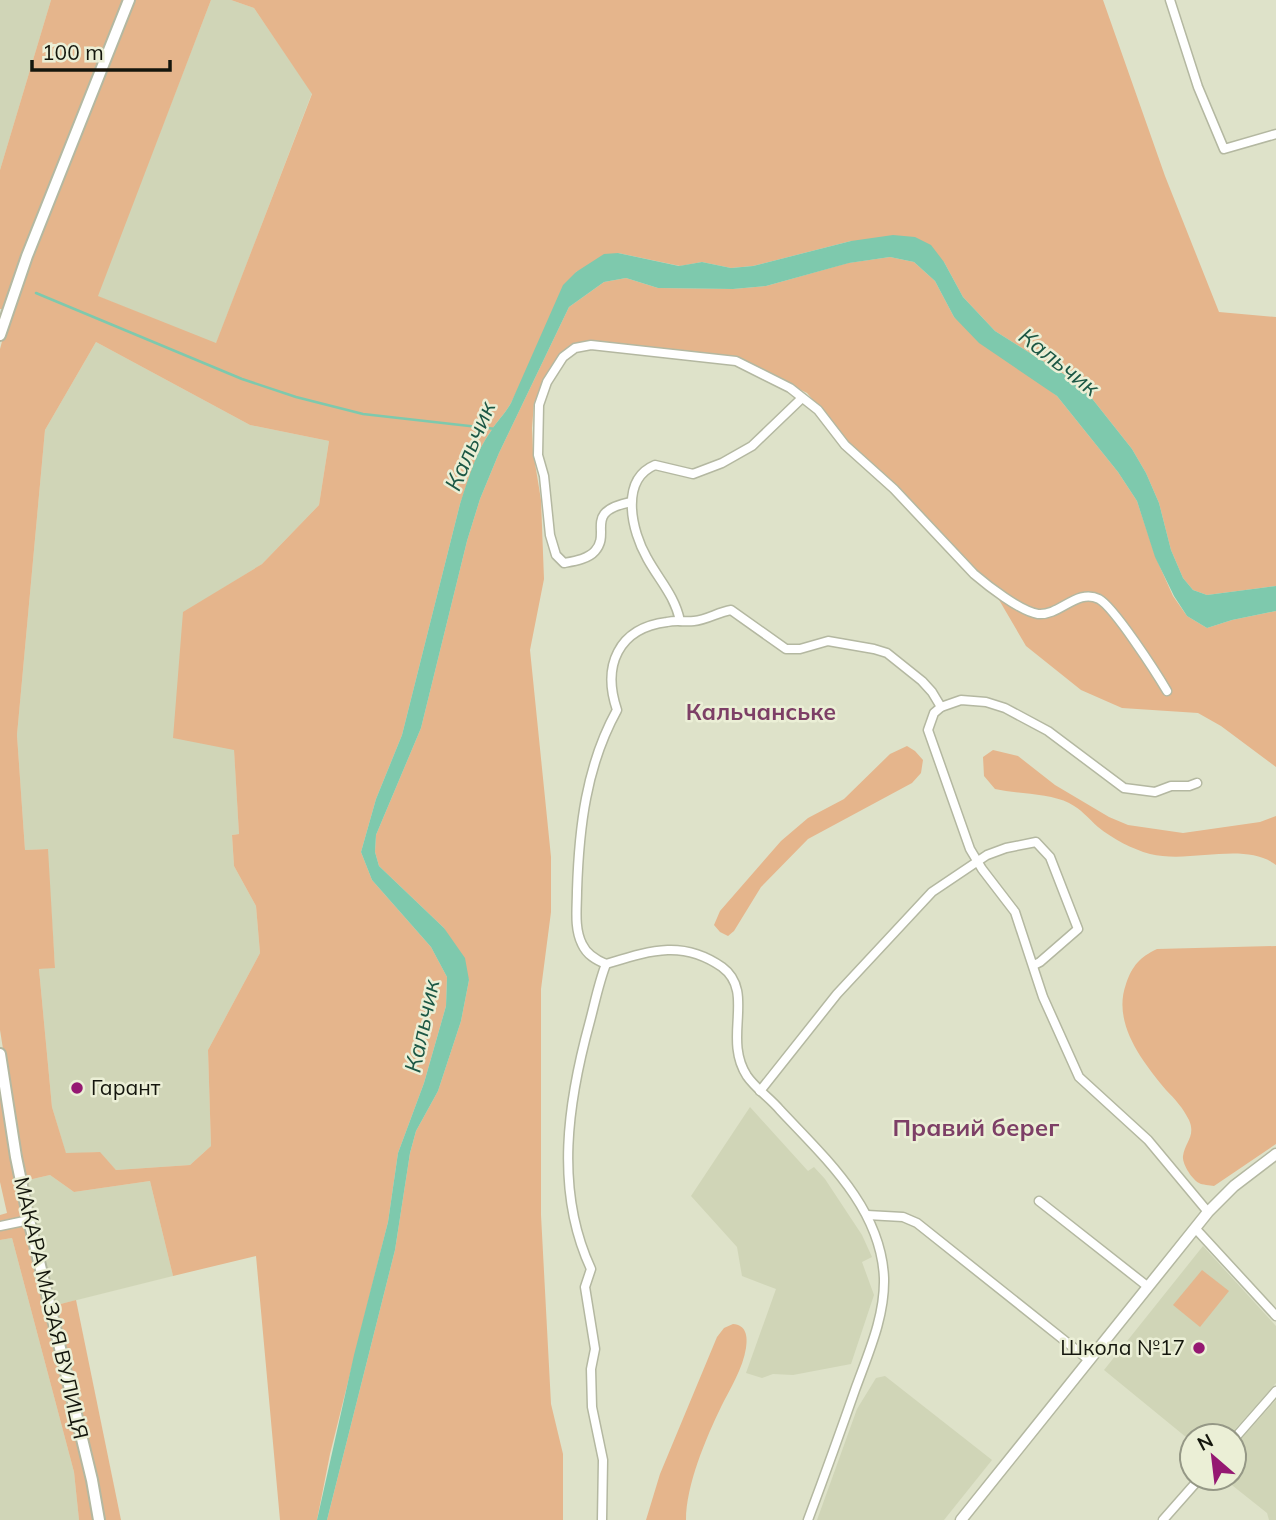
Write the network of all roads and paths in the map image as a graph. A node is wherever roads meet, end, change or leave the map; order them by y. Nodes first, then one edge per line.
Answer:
1 (129, 0) edge
2 (1170, 0) edge
3 (1276, 134) edge
4 (0, 335) edge
5 (802, 398) junction
6 (631, 502) junction
7 (680, 621) junction
8 (1167, 691) dead end
9 (941, 706) junction
10 (1197, 783) dead end
11 (976, 862) junction
12 (606, 964) junction
13 (1034, 965) junction
14 (0, 1054) edge
15 (760, 1091) junction
16 (1276, 1154) edge
17 (1038, 1201) dead end
18 (1208, 1212) junction
19 (867, 1215) junction
20 (29, 1220) junction
21 (0, 1226) edge
22 (1195, 1228) junction
23 (1147, 1286) junction
24 (1276, 1316) edge
25 (1089, 1360) junction
26 (1276, 1391) edge
27 (1248, 1423) edge
28 (1188, 1492) edge
29 (99, 1520) edge
30 (602, 1520) edge
31 (808, 1520) edge
32 (961, 1520) edge
33 (1163, 1520) edge

1 - 4 main road
2 - 3 street
5 - 6 street
5 - 6 street
5 - 8 street
6 - 7 street
7 - 9 street
7 - 12 street
9 - 10 street
9 - 11 street
11 - 13 street
11 - 13 street
11 - 15 street
12 - 15 street
12 - 30 street
13 - 18 street
14 - 20 main road, МАКАРА МАЗАЯ ВУЛИЦЯ
15 - 19 street
16 - 18 street
17 - 23 street
18 - 22 street
19 - 25 street
19 - 31 street
20 - 21 street
20 - 29 main road, МАКАРА МАЗАЯ ВУЛИЦЯ
22 - 23 street
22 - 24 street
23 - 25 street
25 - 32 street
26 - 27 street
28 - 33 street

